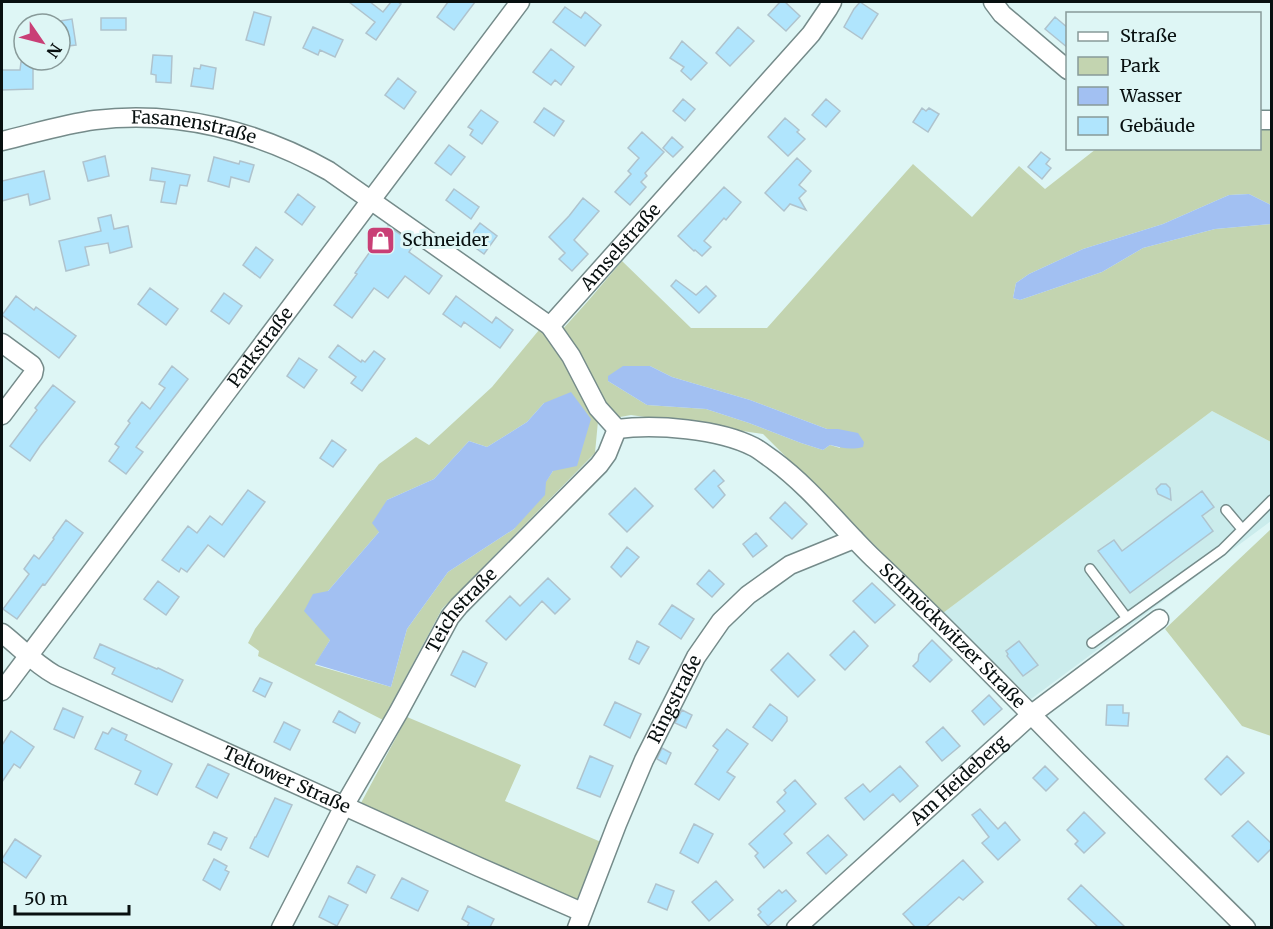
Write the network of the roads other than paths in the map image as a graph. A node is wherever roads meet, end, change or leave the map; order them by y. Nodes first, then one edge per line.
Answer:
1 (520, 2) edge
2 (831, 2) edge
3 (993, 2) edge
4 (1066, 68) edge
5 (2, 141) edge
6 (371, 200) junction
7 (550, 326) junction
8 (2, 343) edge
9 (2, 415) edge
10 (617, 429) junction
11 (1272, 500) edge
12 (1226, 510) dead end
13 (1242, 529) junction
14 (854, 539) junction
15 (1090, 569) dead end
16 (1126, 617) junction
17 (1158, 620) dead end
18 (2, 633) edge
19 (1092, 643) dead end
20 (27, 656) junction
21 (2, 691) edge
22 (1032, 714) junction
23 (344, 806) junction
24 (580, 920) edge
25 (281, 927) edge
26 (796, 927) edge
27 (1246, 927) edge

1 - 6 street, Parkstraße
2 - 7 street, Amselstraße
3 - 4 street
5 - 6 street, Fasanenstraße
6 - 7 street
6 - 20 street, Parkstraße
7 - 10 street
8 - 9 street
10 - 14 street, Schmöckwitzer Straße
10 - 23 street, Teichstraße
11 - 13 lane
12 - 13 lane
13 - 16 lane
14 - 22 street, Schmöckwitzer Straße
14 - 24 street, Ringstraße
15 - 16 lane
16 - 19 lane
17 - 22 street, Am Heideberg
18 - 20 street, Teltower Straße
20 - 21 street, Parkstraße
20 - 23 street, Teltower Straße
22 - 26 street, Am Heideberg
22 - 27 street, Schmöckwitzer Straße
23 - 24 street, Teltower Straße
23 - 25 street, Teichstraße

